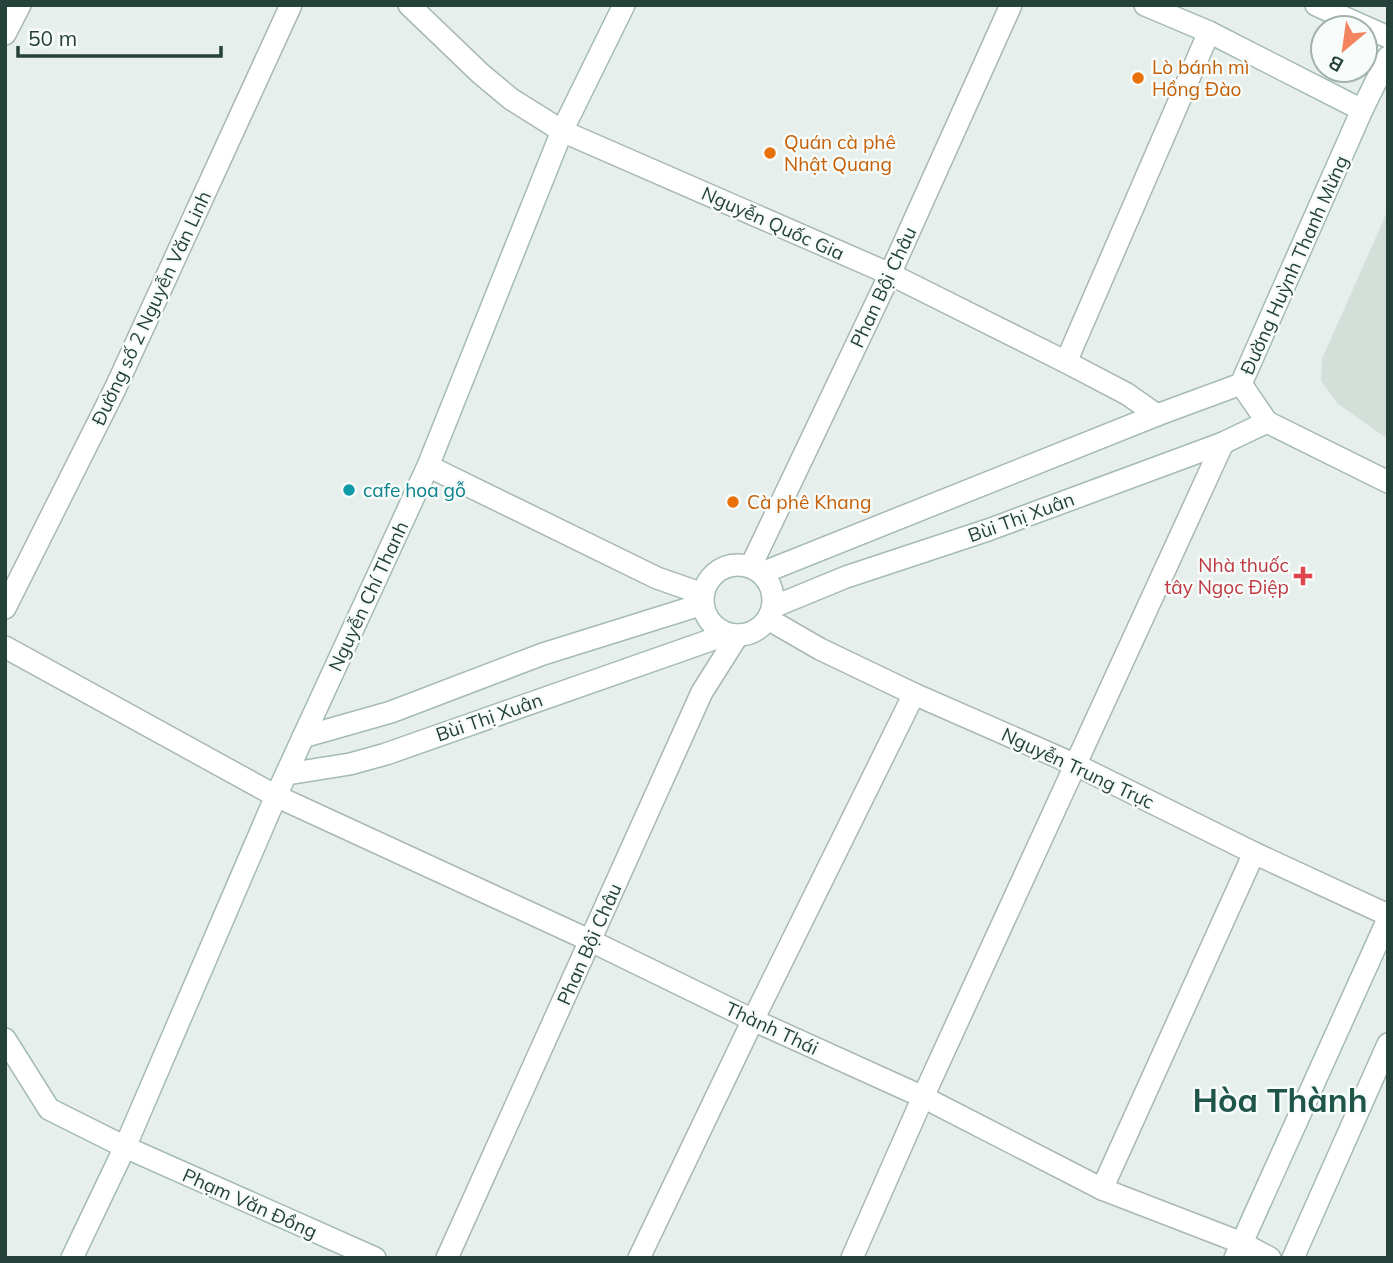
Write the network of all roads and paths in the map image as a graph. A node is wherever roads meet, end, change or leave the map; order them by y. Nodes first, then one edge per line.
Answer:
1 (20, 5) edge
2 (291, 5) edge
3 (409, 5) edge
4 (624, 5) edge
5 (1011, 5) edge
6 (1145, 5) edge
7 (1316, 5) edge
8 (1209, 32) junction
9 (5, 34) edge
10 (1388, 37) edge
11 (1388, 57) edge
12 (1362, 110) junction
13 (562, 131) junction
14 (890, 274) junction
15 (1066, 362) junction
16 (1241, 384) junction
17 (1157, 415) junction
18 (1267, 422) junction
19 (1223, 443) junction
20 (428, 466) junction
21 (1388, 482) edge
22 (756, 569) junction
23 (703, 599) junction
24 (5, 608) edge
25 (771, 613) junction
26 (733, 634) junction
27 (5, 648) edge
28 (914, 694) junction
29 (303, 737) junction
30 (1076, 765) junction
31 (286, 774) junction
32 (276, 796) junction
33 (1254, 853) junction
34 (1388, 917) edge
35 (591, 941) junction
36 (753, 1020) junction
37 (5, 1039) edge
38 (1388, 1044) edge
39 (923, 1097) junction
40 (125, 1147) junction
41 (1102, 1189) junction
42 (1239, 1250) edge
43 (72, 1258) edge
44 (375, 1258) edge
45 (447, 1258) edge
46 (639, 1258) edge
47 (852, 1258) edge
48 (1270, 1258) edge
49 (1293, 1258) edge

1 - 9 street
2 - 24 street, Đường số 2 Nguyễn Văn Linh
3 - 13 street, Nguyễn Quốc Gia
4 - 13 street, Nguyễn Chí Thanh
5 - 14 street, Phan Bội Châu
6 - 8 street
7 - 10 street
8 - 12 street
8 - 15 street
11 - 12 street, Đường Huỳnh Thanh Mừng
12 - 16 street, Đường Huỳnh Thanh Mừng
13 - 14 street, Nguyễn Quốc Gia
13 - 20 street, Nguyễn Chí Thanh
14 - 15 street, Nguyễn Quốc Gia
14 - 22 street, Phan Bội Châu
15 - 17 street, Nguyễn Quốc Gia
16 - 17 street
16 - 18 street, Đường Huỳnh Thanh Mừng
17 - 22 street
18 - 19 street, Bùi Thị Xuân
18 - 21 street, Đường Huỳnh Thanh Mừng
19 - 25 street, Bùi Thị Xuân
19 - 30 street
20 - 23 street
20 - 29 street, Nguyễn Chí Thanh
22 - 23 street
22 - 25 street
23 - 26 street
23 - 29 street, Bùi Thị Xuân
25 - 26 street
25 - 28 street, Nguyễn Trung Trực
26 - 31 street, Bùi Thị Xuân
26 - 35 street, Phan Bội Châu
27 - 32 street, Thành Thái
28 - 30 street, Nguyễn Trung Trực
28 - 36 street
29 - 31 street, Nguyễn Chí Thanh
30 - 33 street, Nguyễn Trung Trực
30 - 39 street
31 - 32 street, Nguyễn Chí Thanh
32 - 35 street, Thành Thái
32 - 40 street, Nguyễn Chí Thanh
33 - 34 street, Nguyễn Trung Trực
33 - 41 street
34 - 42 street
35 - 36 street, Thành Thái
35 - 45 street, Phan Bội Châu
36 - 39 street, Thành Thái
36 - 46 street
37 - 40 street, Phạm Văn Đồng
38 - 49 street
39 - 41 street, Thành Thái
39 - 47 street
40 - 43 street, Nguyễn Chí Thanh
40 - 44 street, Phạm Văn Đồng
41 - 42 street, Thành Thái
42 - 48 street, Thành Thái

